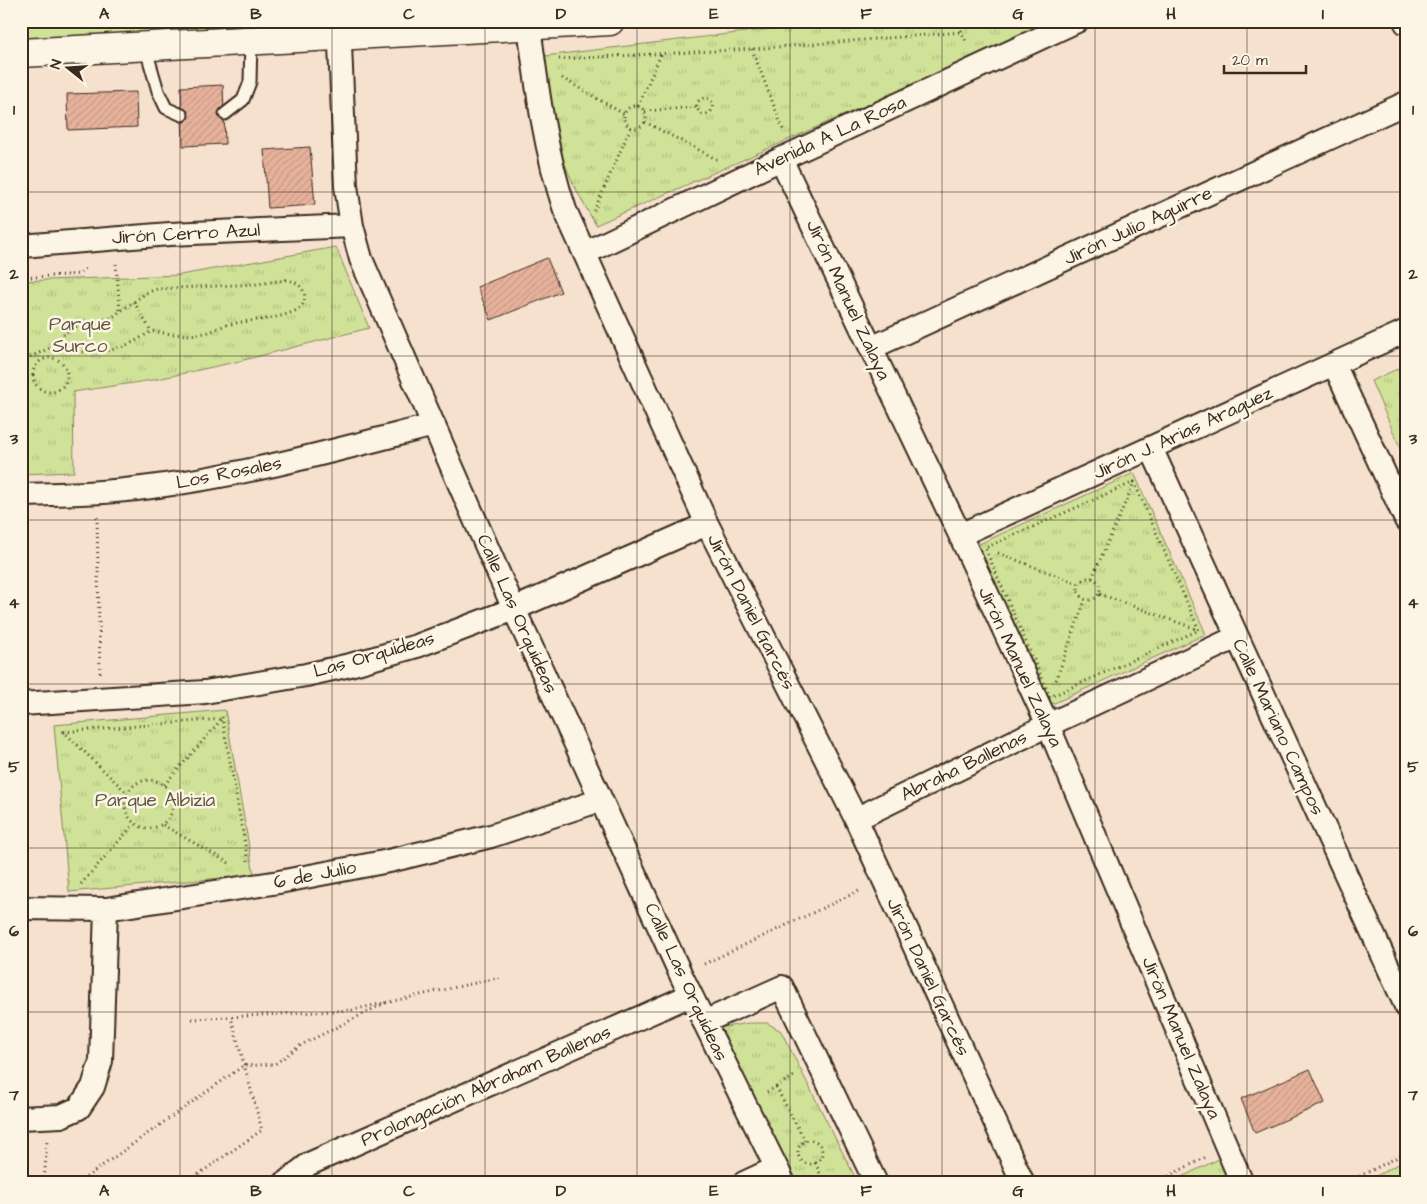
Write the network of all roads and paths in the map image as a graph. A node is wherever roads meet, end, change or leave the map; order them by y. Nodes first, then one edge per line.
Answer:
1 (610, 21) edge
2 (1077, 21) edge
3 (529, 26) junction
4 (339, 28) edge
5 (962, 32) dead end
6 (251, 40) junction
7 (145, 46) junction
8 (752, 49) junction
9 (662, 52) junction
10 (21, 53) edge
11 (540, 60) junction
12 (1406, 103) edge
13 (638, 106) junction
14 (697, 108) junction
15 (645, 111) junction
16 (225, 114) dead end
17 (624, 114) junction
18 (182, 115) dead end
19 (645, 122) junction
20 (631, 127) junction
21 (787, 156) junction
22 (716, 168) dead end
23 (590, 203) dead end
24 (594, 210) junction
25 (596, 215) dead end
26 (352, 226) junction
27 (21, 246) edge
28 (584, 253) junction
29 (109, 261) dead end
30 (90, 266) dead end
31 (21, 278) edge
32 (134, 302) junction
33 (120, 311) junction
34 (151, 331) junction
35 (1406, 331) edge
36 (61, 343) junction
37 (871, 348) junction
38 (36, 354) junction
39 (21, 361) edge
40 (38, 362) junction
41 (1334, 364) junction
42 (434, 425) junction
43 (1151, 448) junction
44 (1134, 482) junction
45 (96, 492) junction
46 (21, 495) edge
47 (1406, 520) edge
48 (707, 524) junction
49 (960, 535) junction
50 (985, 548) junction
51 (1092, 578) junction
52 (1079, 584) junction
53 (1100, 594) junction
54 (1084, 600) junction
55 (514, 609) junction
56 (1199, 630) junction
57 (1237, 637) junction
58 (217, 690) junction
59 (1050, 697) junction
60 (101, 699) junction
61 (27, 703) edge
62 (222, 719) junction
63 (1048, 725) junction
64 (64, 732) junction
65 (164, 785) junction
66 (127, 793) junction
67 (601, 800) junction
68 (856, 819) junction
69 (134, 824) junction
70 (163, 824) junction
71 (884, 879) junction
72 (252, 881) junction
73 (21, 908) edge
74 (60, 909) junction
75 (106, 909) junction
76 (502, 977) dead end
77 (686, 985) junction
78 (387, 1002) junction
79 (1406, 1006) edge
80 (230, 1016) junction
81 (192, 1019) dead end
82 (704, 1022) junction
83 (243, 1066) junction
84 (796, 1075) dead end
85 (776, 1087) junction
86 (745, 1105) junction
87 (49, 1116) junction
88 (21, 1118) edge
89 (806, 1140) junction
90 (1227, 1147) junction
91 (1406, 1153) edge
92 (815, 1163) junction
93 (780, 1176) edge
94 (292, 1180) edge
95 (44, 1183) edge
96 (78, 1183) edge
97 (186, 1183) edge
98 (744, 1183) edge
99 (825, 1183) edge
100 (876, 1183) edge
101 (1023, 1183) edge
102 (1155, 1183) edge
103 (1242, 1183) edge
104 (1346, 1183) edge

1 - 3 main road
2 - 21 street, Avenida A La Rosa
3 - 4 main road
3 - 11 street, Jirón Daniel Garcés
4 - 6 main road
4 - 26 street, Calle Las Orquídeas
5 - 8 path
6 - 7 main road
6 - 16 lane
7 - 10 main road
7 - 18 lane
8 - 9 path
8 - 21 path
9 - 11 path
9 - 13 path
11 - 17 path
11 - 28 street, Jirón Daniel Garcés
12 - 37 street, Jirón Julio Aguirre
13 - 15 path
13 - 17 path
14 - 14 path
14 - 15 path
15 - 19 path
17 - 20 path
19 - 20 path
19 - 22 path
20 - 24 path
21 - 28 street, Avenida A La Rosa
21 - 37 street, Jirón Manuel Zalaya
23 - 24 path
24 - 25 path
26 - 27 street, Jirón Cerro Azul
26 - 42 street, Calle Las Orquídeas
28 - 48 street, Jirón Daniel Garcés
29 - 33 path
30 - 31 path
32 - 33 path
32 - 34 path
32 - 34 path
33 - 36 path
34 - 36 path
35 - 41 street, Jirón J. Arias Araguez
36 - 38 path
37 - 49 street, Jirón Manuel Zalaya
38 - 39 path
38 - 40 path
40 - 40 path
41 - 43 street, Jirón J. Arias Araguez
41 - 47 street
42 - 45 street, Los Rosales
42 - 55 street, Calle Las Orquídeas
43 - 44 path
43 - 49 street, Jirón J. Arias Araguez
43 - 57 street, Calle Mariano Campos
44 - 50 path
44 - 51 path
44 - 56 path
45 - 46 street, Los Rosales
45 - 60 path
48 - 55 street, Las Orquídeas
48 - 68 street, Jirón Daniel Garcés
49 - 50 path
49 - 63 street, Jirón Manuel Zalaya
50 - 52 path
50 - 59 path
51 - 52 path
51 - 53 path
52 - 54 path
53 - 54 path
53 - 56 path
54 - 59 path
55 - 58 street, Las Orquídeas
55 - 67 street, Calle Las Orquídeas
56 - 57 path
56 - 59 path
57 - 63 street, Abraha Ballenas
57 - 79 street, Calle Mariano Campos
58 - 60 street, Las Orquídeas
58 - 62 path
59 - 63 path
60 - 61 street, Las Orquídeas
61 - 64 path
62 - 64 path
62 - 65 path
62 - 72 path
63 - 68 street, Abraha Ballenas
63 - 90 street, Jirón Manuel Zalaya
64 - 66 path
65 - 66 path
65 - 70 path
66 - 69 path
67 - 72 street, 6 de Julio
67 - 77 street, Calle Las Orquídeas
68 - 71 street, Jirón Daniel Garcés
69 - 70 path
69 - 74 path
70 - 72 path
71 - 77 path
71 - 101 street, Jirón Daniel Garcés
72 - 75 street, 6 de Julio
73 - 74 street, 6 de Julio
74 - 75 street, 6 de Julio
75 - 87 street
76 - 78 path
77 - 82 street, Calle Las Orquídeas
77 - 94 street, Prolongación Abraham Ballenas
78 - 80 path
78 - 83 path
80 - 81 path
80 - 83 path
82 - 86 street, Calle Las Orquídeas
82 - 100 street
83 - 96 path
83 - 97 path
84 - 85 path
85 - 86 path
85 - 89 path
86 - 93 street, Calle Las Orquídeas
87 - 88 street
87 - 95 path
89 - 92 path
89 - 92 path
90 - 102 path
90 - 103 street, Jirón Manuel Zalaya
91 - 104 path
92 - 99 path
93 - 98 street

